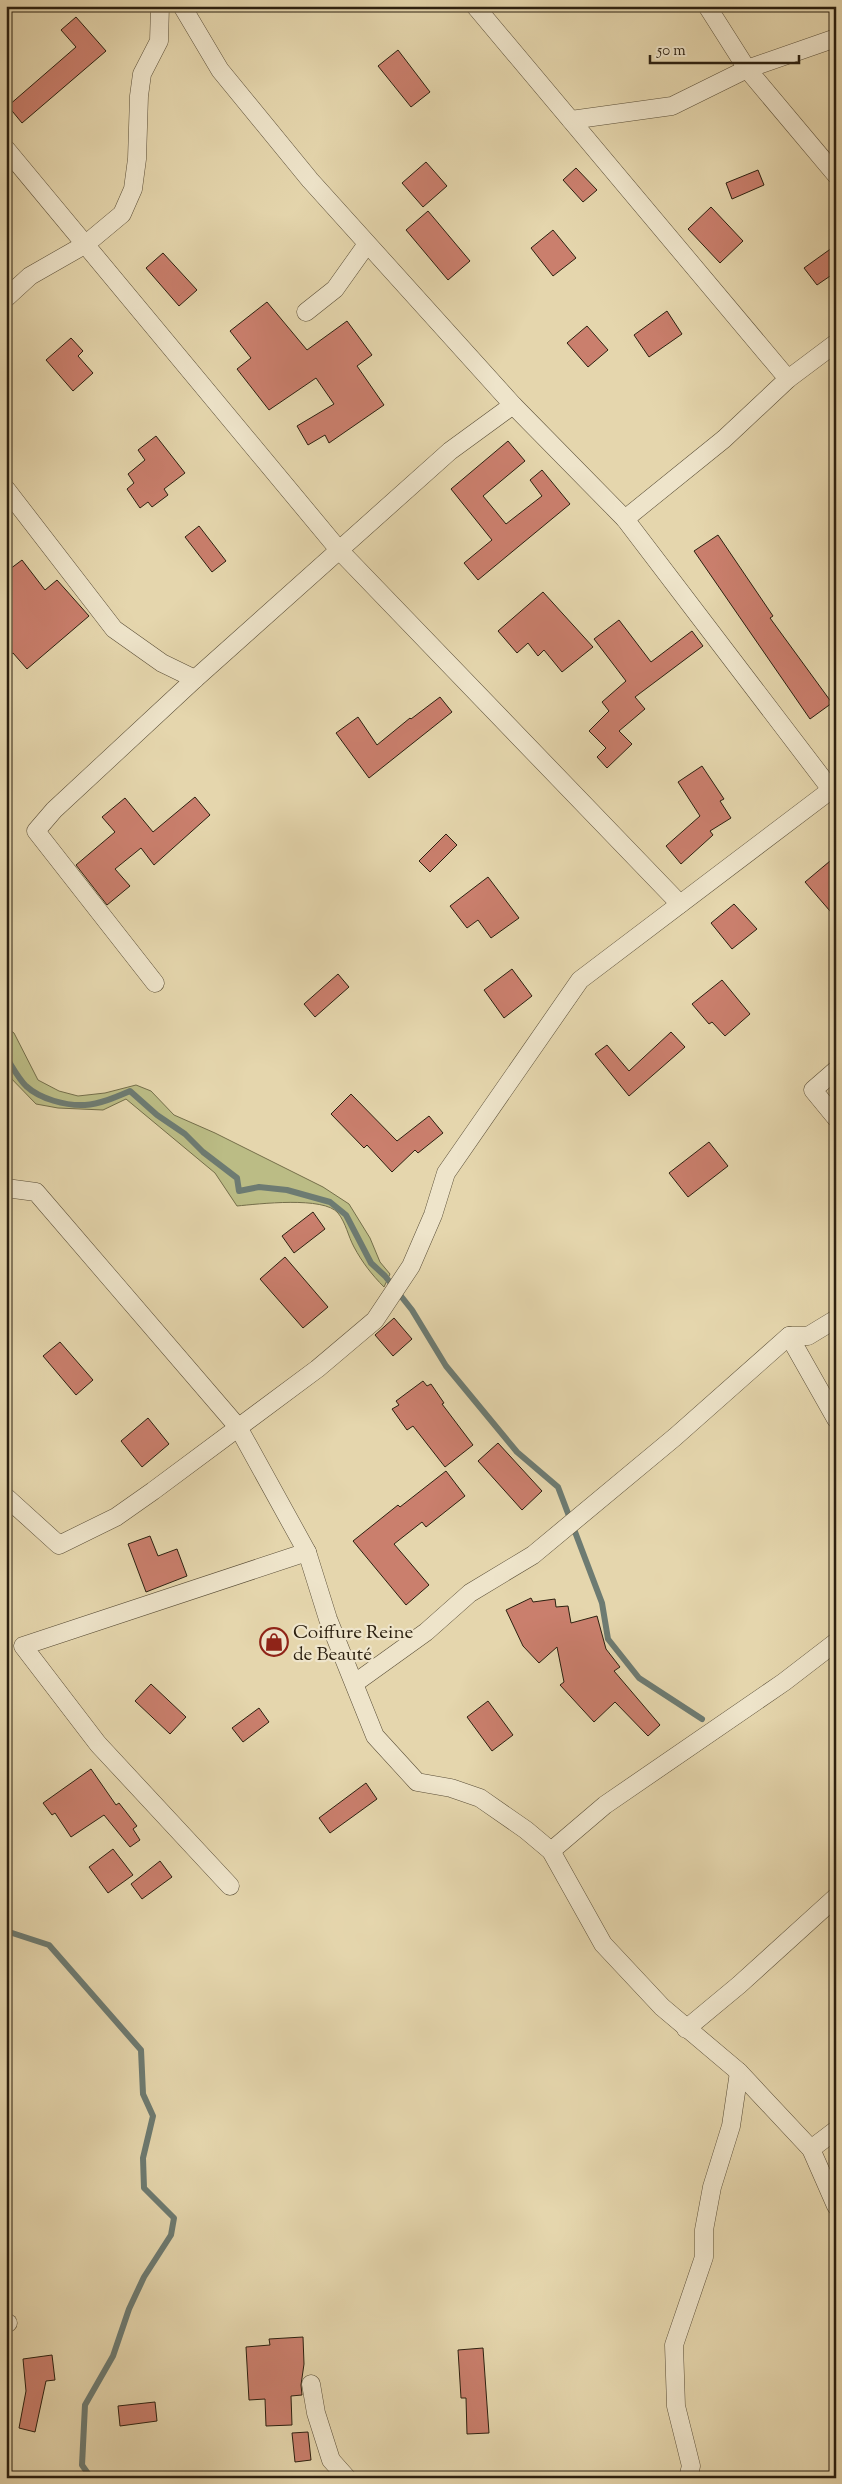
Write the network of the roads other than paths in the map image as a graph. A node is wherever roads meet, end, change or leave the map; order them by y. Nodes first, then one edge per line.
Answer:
1 (160, 6) edge
2 (182, 6) edge
3 (475, 6) edge
4 (707, 6) edge
5 (836, 38) edge
6 (747, 69) junction
7 (571, 120) junction
8 (6, 150) edge
9 (836, 175) edge
10 (86, 244) junction
11 (367, 244) junction
12 (6, 298) edge
13 (306, 312) dead end
14 (836, 343) edge
15 (788, 379) junction
16 (514, 405) junction
17 (6, 489) edge
18 (625, 519) junction
19 (339, 550) junction
20 (195, 679) junction
21 (834, 791) edge
22 (680, 904) junction
23 (154, 983) dead end
24 (836, 1070) edge
25 (836, 1118) edge
26 (6, 1188) edge
27 (836, 1319) edge
28 (789, 1336) junction
29 (836, 1419) edge
30 (238, 1427) junction
31 (6, 1496) edge
32 (307, 1552) junction
33 (836, 1642) edge
34 (355, 1683) junction
35 (552, 1851) junction
36 (230, 1886) dead end
37 (836, 1898) edge
38 (686, 2030) junction
39 (739, 2072) junction
40 (836, 2130) edge
41 (811, 2149) junction
42 (836, 2206) edge
43 (311, 2384) dead end
44 (347, 2478) edge
45 (688, 2478) edge

1 - 10 street
2 - 11 street
3 - 7 street
4 - 6 street
5 - 6 street
6 - 7 street
6 - 9 street
7 - 15 street
8 - 10 street
10 - 12 street
10 - 19 street
11 - 13 street
11 - 16 street
14 - 15 street
15 - 18 street
16 - 18 street
16 - 19 street
17 - 20 street
18 - 21 street
19 - 20 street
19 - 22 street
20 - 23 street
21 - 22 street
22 - 30 street
24 - 25 street
26 - 30 street
27 - 28 street
28 - 29 street
28 - 34 street
30 - 31 street
30 - 32 street
32 - 34 street
32 - 36 street
33 - 35 street
34 - 35 street
35 - 38 street
37 - 38 street
38 - 39 street
39 - 41 street
39 - 45 street
40 - 41 street
41 - 42 street
43 - 44 street

